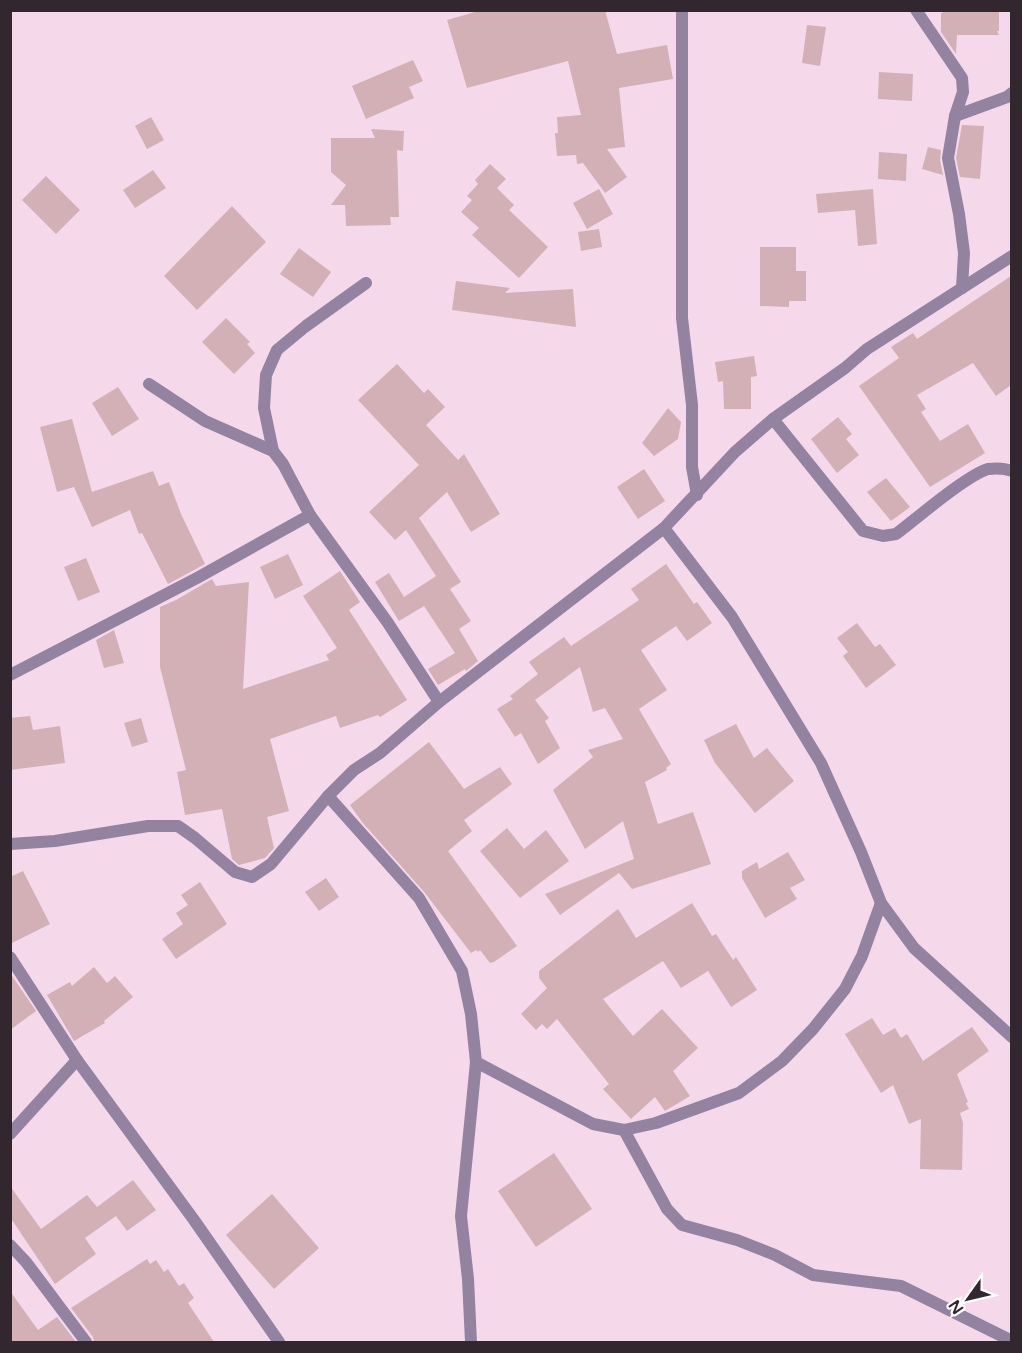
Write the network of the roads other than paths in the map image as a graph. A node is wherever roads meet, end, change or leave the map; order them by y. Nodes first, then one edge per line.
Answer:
1 (682, 10) edge
2 (916, 10) edge
3 (1011, 93) edge
4 (955, 117) junction
5 (1011, 256) edge
6 (366, 283) dead end
7 (962, 288) junction
8 (149, 384) dead end
9 (773, 419) junction
10 (273, 451) junction
11 (1011, 471) edge
12 (697, 495) junction
13 (310, 515) junction
14 (664, 528) junction
15 (10, 675) edge
16 (439, 702) junction
17 (328, 796) junction
18 (10, 844) edge
19 (881, 903) junction
20 (10, 957) edge
21 (1011, 1037) edge
22 (77, 1060) junction
23 (476, 1062) junction
24 (624, 1130) junction
25 (10, 1134) edge
26 (10, 1245) edge
27 (1011, 1341) edge
28 (86, 1342) edge
29 (279, 1342) edge
30 (471, 1342) edge

1 - 12 street
2 - 4 street
3 - 4 street
4 - 7 street
5 - 7 street
6 - 10 street
7 - 9 street
8 - 10 street
9 - 11 street
9 - 12 street
10 - 13 street
12 - 14 street
13 - 15 street
13 - 16 street
14 - 16 street
14 - 19 street
16 - 17 street
17 - 18 street
17 - 23 street
19 - 21 street
19 - 24 street
20 - 22 street
22 - 25 street
22 - 29 street
23 - 24 street
23 - 30 street
24 - 27 street
26 - 28 street

